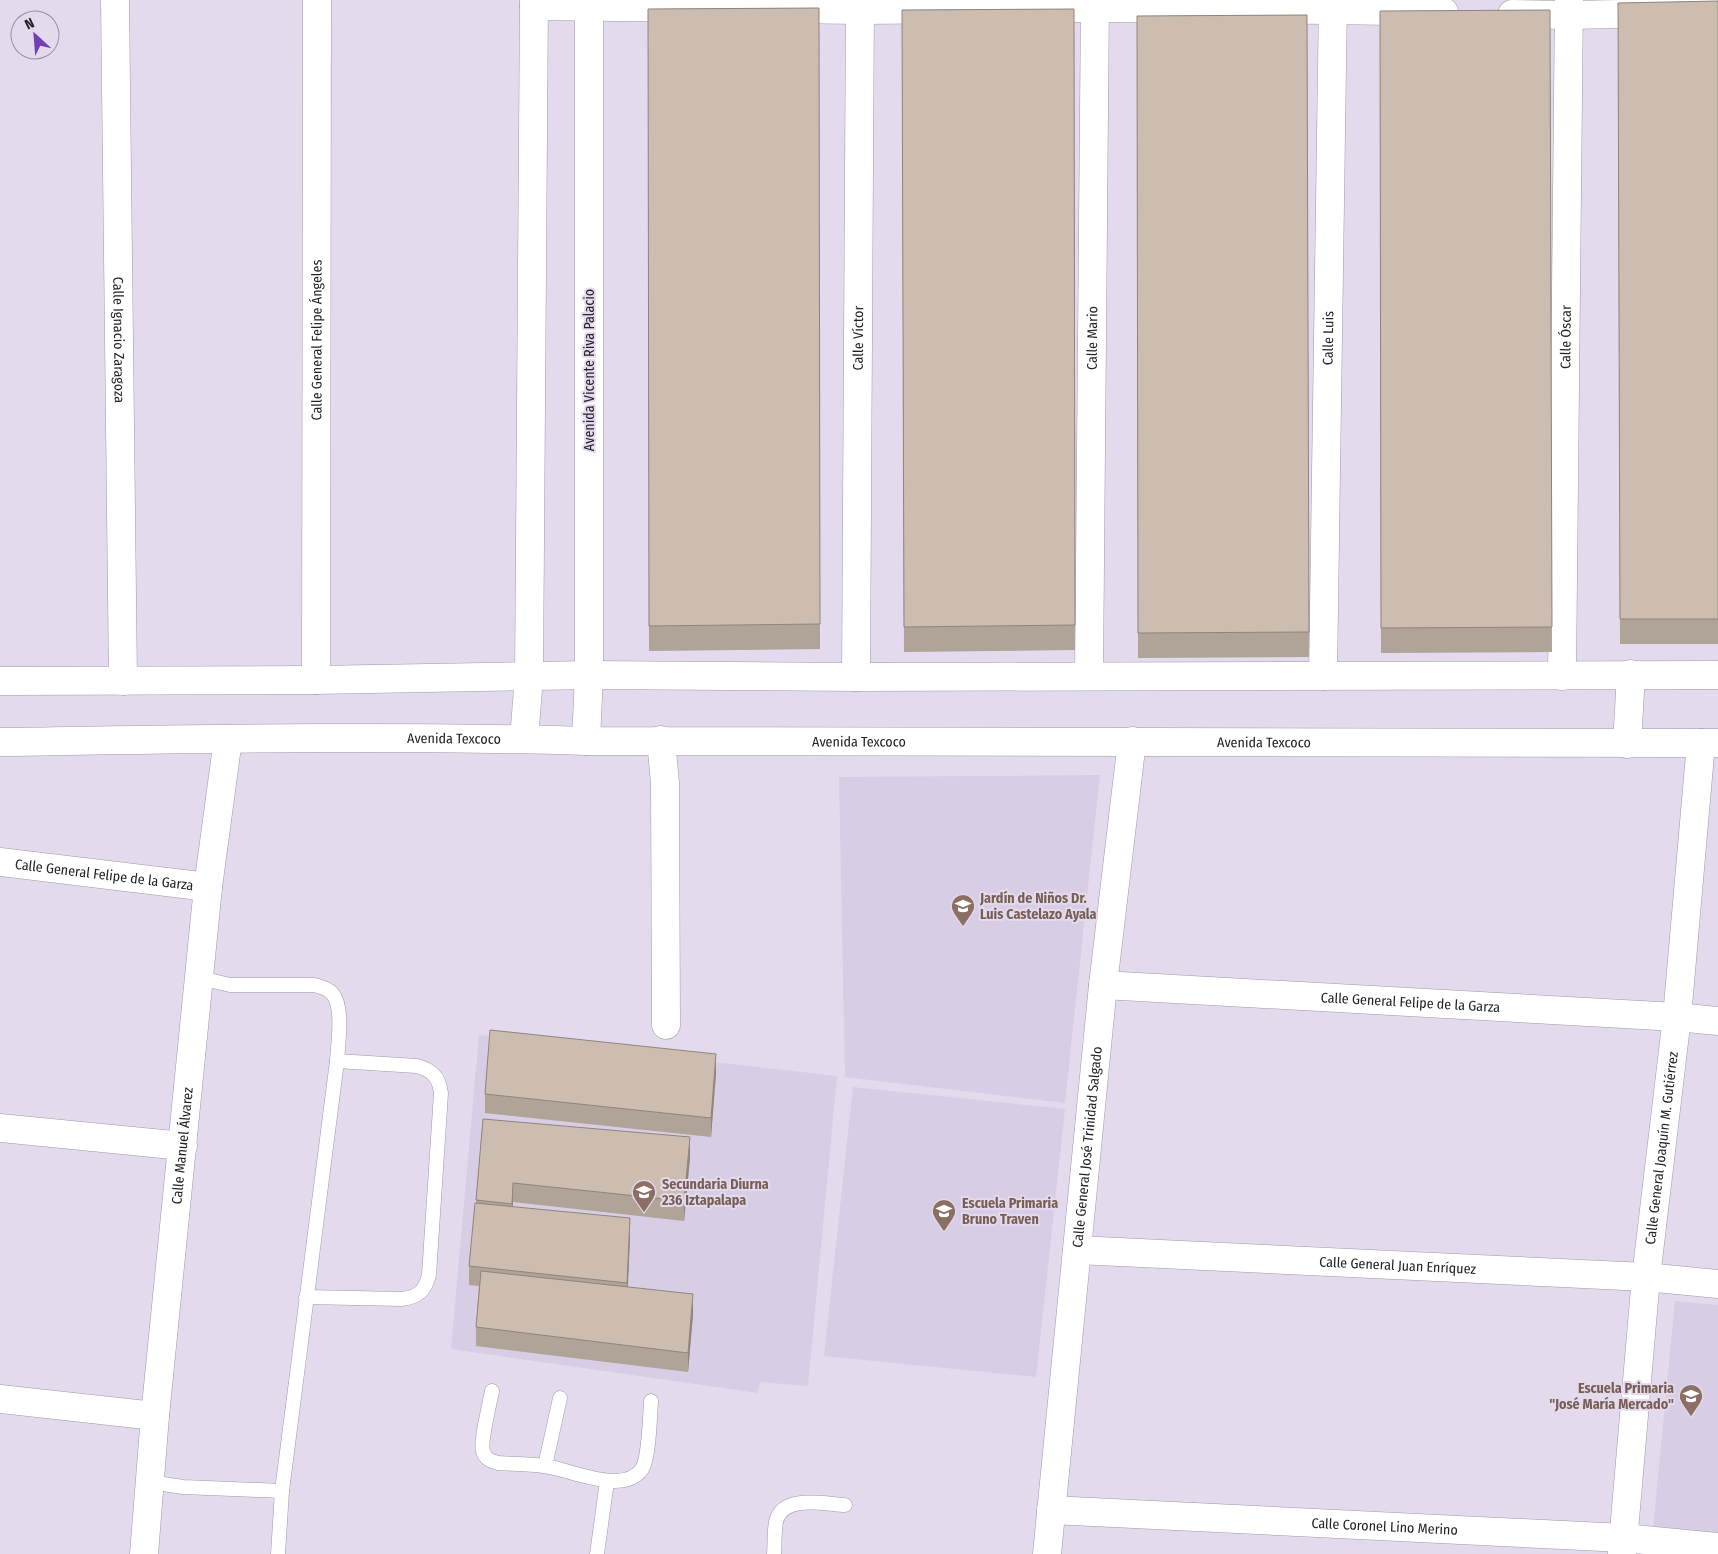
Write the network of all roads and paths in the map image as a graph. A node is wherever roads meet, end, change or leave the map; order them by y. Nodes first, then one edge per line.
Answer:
1 (115, 0) edge
2 (317, 0) edge
3 (534, 3) edge
4 (589, 3) edge
5 (1095, 4) edge
6 (860, 5) edge
7 (1333, 5) edge
8 (1569, 7) edge
9 (1718, 12) edge
10 (1630, 674) junction
11 (589, 675) junction
12 (1718, 675) edge
13 (1089, 676) junction
14 (1324, 676) junction
15 (1562, 676) junction
16 (529, 677) junction
17 (856, 677) junction
18 (316, 680) junction
19 (0, 681) edge
20 (122, 681) junction
21 (1712, 737) edge
22 (228, 739) junction
23 (524, 739) junction
24 (660, 740) junction
25 (586, 741) junction
26 (1132, 741) junction
27 (0, 742) edge
28 (1627, 744) junction
29 (0, 862) edge
30 (208, 888) junction
31 (200, 978) junction
32 (1103, 985) junction
33 (1677, 1017) junction
34 (1718, 1020) edge
35 (666, 1025) dead end
36 (337, 1061) junction
37 (0, 1128) edge
38 (183, 1146) junction
39 (1077, 1250) junction
40 (1646, 1277) junction
41 (1718, 1284) edge
42 (306, 1297) junction
43 (492, 1391) dead end
44 (560, 1398) dead end
45 (0, 1399) edge
46 (651, 1401) dead end
47 (155, 1416) junction
48 (545, 1466) junction
49 (607, 1480) junction
50 (150, 1482) junction
51 (282, 1491) junction
52 (845, 1505) dead end
53 (1051, 1510) junction
54 (1623, 1546) edge
55 (1718, 1547) edge
56 (144, 1554) edge
57 (278, 1554) edge
58 (597, 1554) edge
59 (774, 1554) edge
60 (1047, 1554) edge

1 - 20 street, Calle Ignacio Zaragoza
2 - 18 street, Calle General Felipe Ángeles
3 - 4 street
3 - 16 street
4 - 6 street
4 - 11 street, Avenida Vicente Riva Palacio
5 - 6 street
5 - 7 street
5 - 13 street, Calle Mario
6 - 17 street, Calle Víctor
7 - 8 street
7 - 14 street, Calle Luis
8 - 9 street
8 - 15 street, Calle Óscar
10 - 12 street
10 - 15 street
10 - 28 street
11 - 16 street
11 - 17 street
11 - 25 street, Avenida Vicente Riva Palacio
13 - 14 street
13 - 17 street
14 - 15 street
16 - 18 street
16 - 23 street
18 - 20 street
19 - 20 street
21 - 28 street, Avenida Texcoco
21 - 33 street, Calle General Joaquín M. Gutiérrez
22 - 23 street, Avenida Texcoco
22 - 27 street, Avenida Texcoco
22 - 30 street, Calle Manuel Álvarez
23 - 25 street, Avenida Texcoco
24 - 25 street, Avenida Texcoco
24 - 26 street, Avenida Texcoco
24 - 35 street
26 - 28 street, Avenida Texcoco
26 - 32 street, Calle General José Trinidad Salgado
29 - 30 street, Calle General Felipe de la Garza
30 - 31 street, Calle Manuel Álvarez
31 - 36 lane
31 - 38 street, Calle Manuel Álvarez
32 - 33 street, Calle General Felipe de la Garza
32 - 39 street, Calle General José Trinidad Salgado
33 - 34 street, Calle General Felipe de la Garza
33 - 40 street, Calle General Joaquín M. Gutiérrez
36 - 42 lane
36 - 42 lane
37 - 38 street
38 - 47 street, Calle Manuel Álvarez
39 - 40 street, Calle General Juan Enríquez
39 - 53 street, Calle General José Trinidad Salgado
40 - 41 street, Calle General Juan Enríquez
40 - 54 street, Calle General Joaquín M. Gutiérrez
42 - 51 lane
43 - 48 lane
44 - 48 lane
45 - 47 street
46 - 49 lane
47 - 50 street, Calle Manuel Álvarez
48 - 49 lane
49 - 58 lane
50 - 51 lane
50 - 56 street, Calle Manuel Álvarez
51 - 57 lane
52 - 59 lane
53 - 54 street, Calle Coronel Lino Merino
53 - 60 street, Calle General José Trinidad Salgado
54 - 55 street, Calle Coronel Lino Merino

